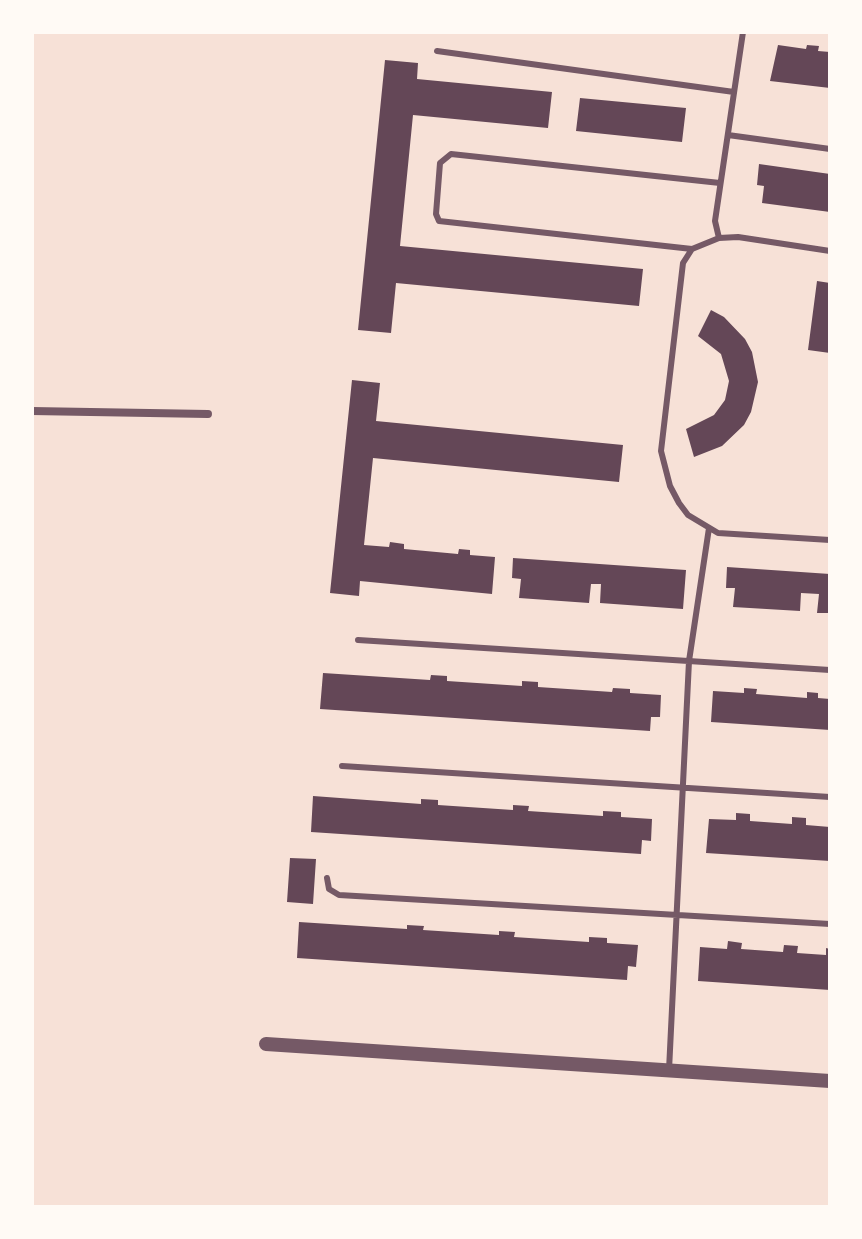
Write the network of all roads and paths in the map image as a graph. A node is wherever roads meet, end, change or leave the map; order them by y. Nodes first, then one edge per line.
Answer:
1 (743, 32) edge
2 (437, 51) dead end
3 (734, 92) junction
4 (728, 135) junction
5 (830, 149) edge
6 (720, 183) junction
7 (719, 238) junction
8 (692, 249) junction
9 (830, 251) edge
10 (32, 411) edge
11 (208, 414) dead end
12 (709, 528) junction
13 (830, 540) edge
14 (358, 640) dead end
15 (689, 661) junction
16 (830, 670) edge
17 (342, 766) dead end
18 (683, 787) junction
19 (830, 797) edge
20 (327, 878) dead end
21 (676, 915) junction
22 (830, 924) edge
23 (266, 1044) dead end
24 (669, 1071) junction
25 (830, 1081) edge

1 - 3 lane
2 - 3 lane
3 - 4 lane
4 - 5 lane
4 - 6 lane
6 - 7 lane
6 - 8 lane
7 - 8 lane
7 - 9 lane
8 - 12 lane
10 - 11 street
12 - 13 lane
12 - 15 lane
14 - 15 lane
15 - 16 lane
15 - 18 lane
17 - 18 lane
18 - 19 lane
18 - 21 lane
20 - 21 lane
21 - 22 lane
21 - 24 lane
23 - 24 street
24 - 25 street

